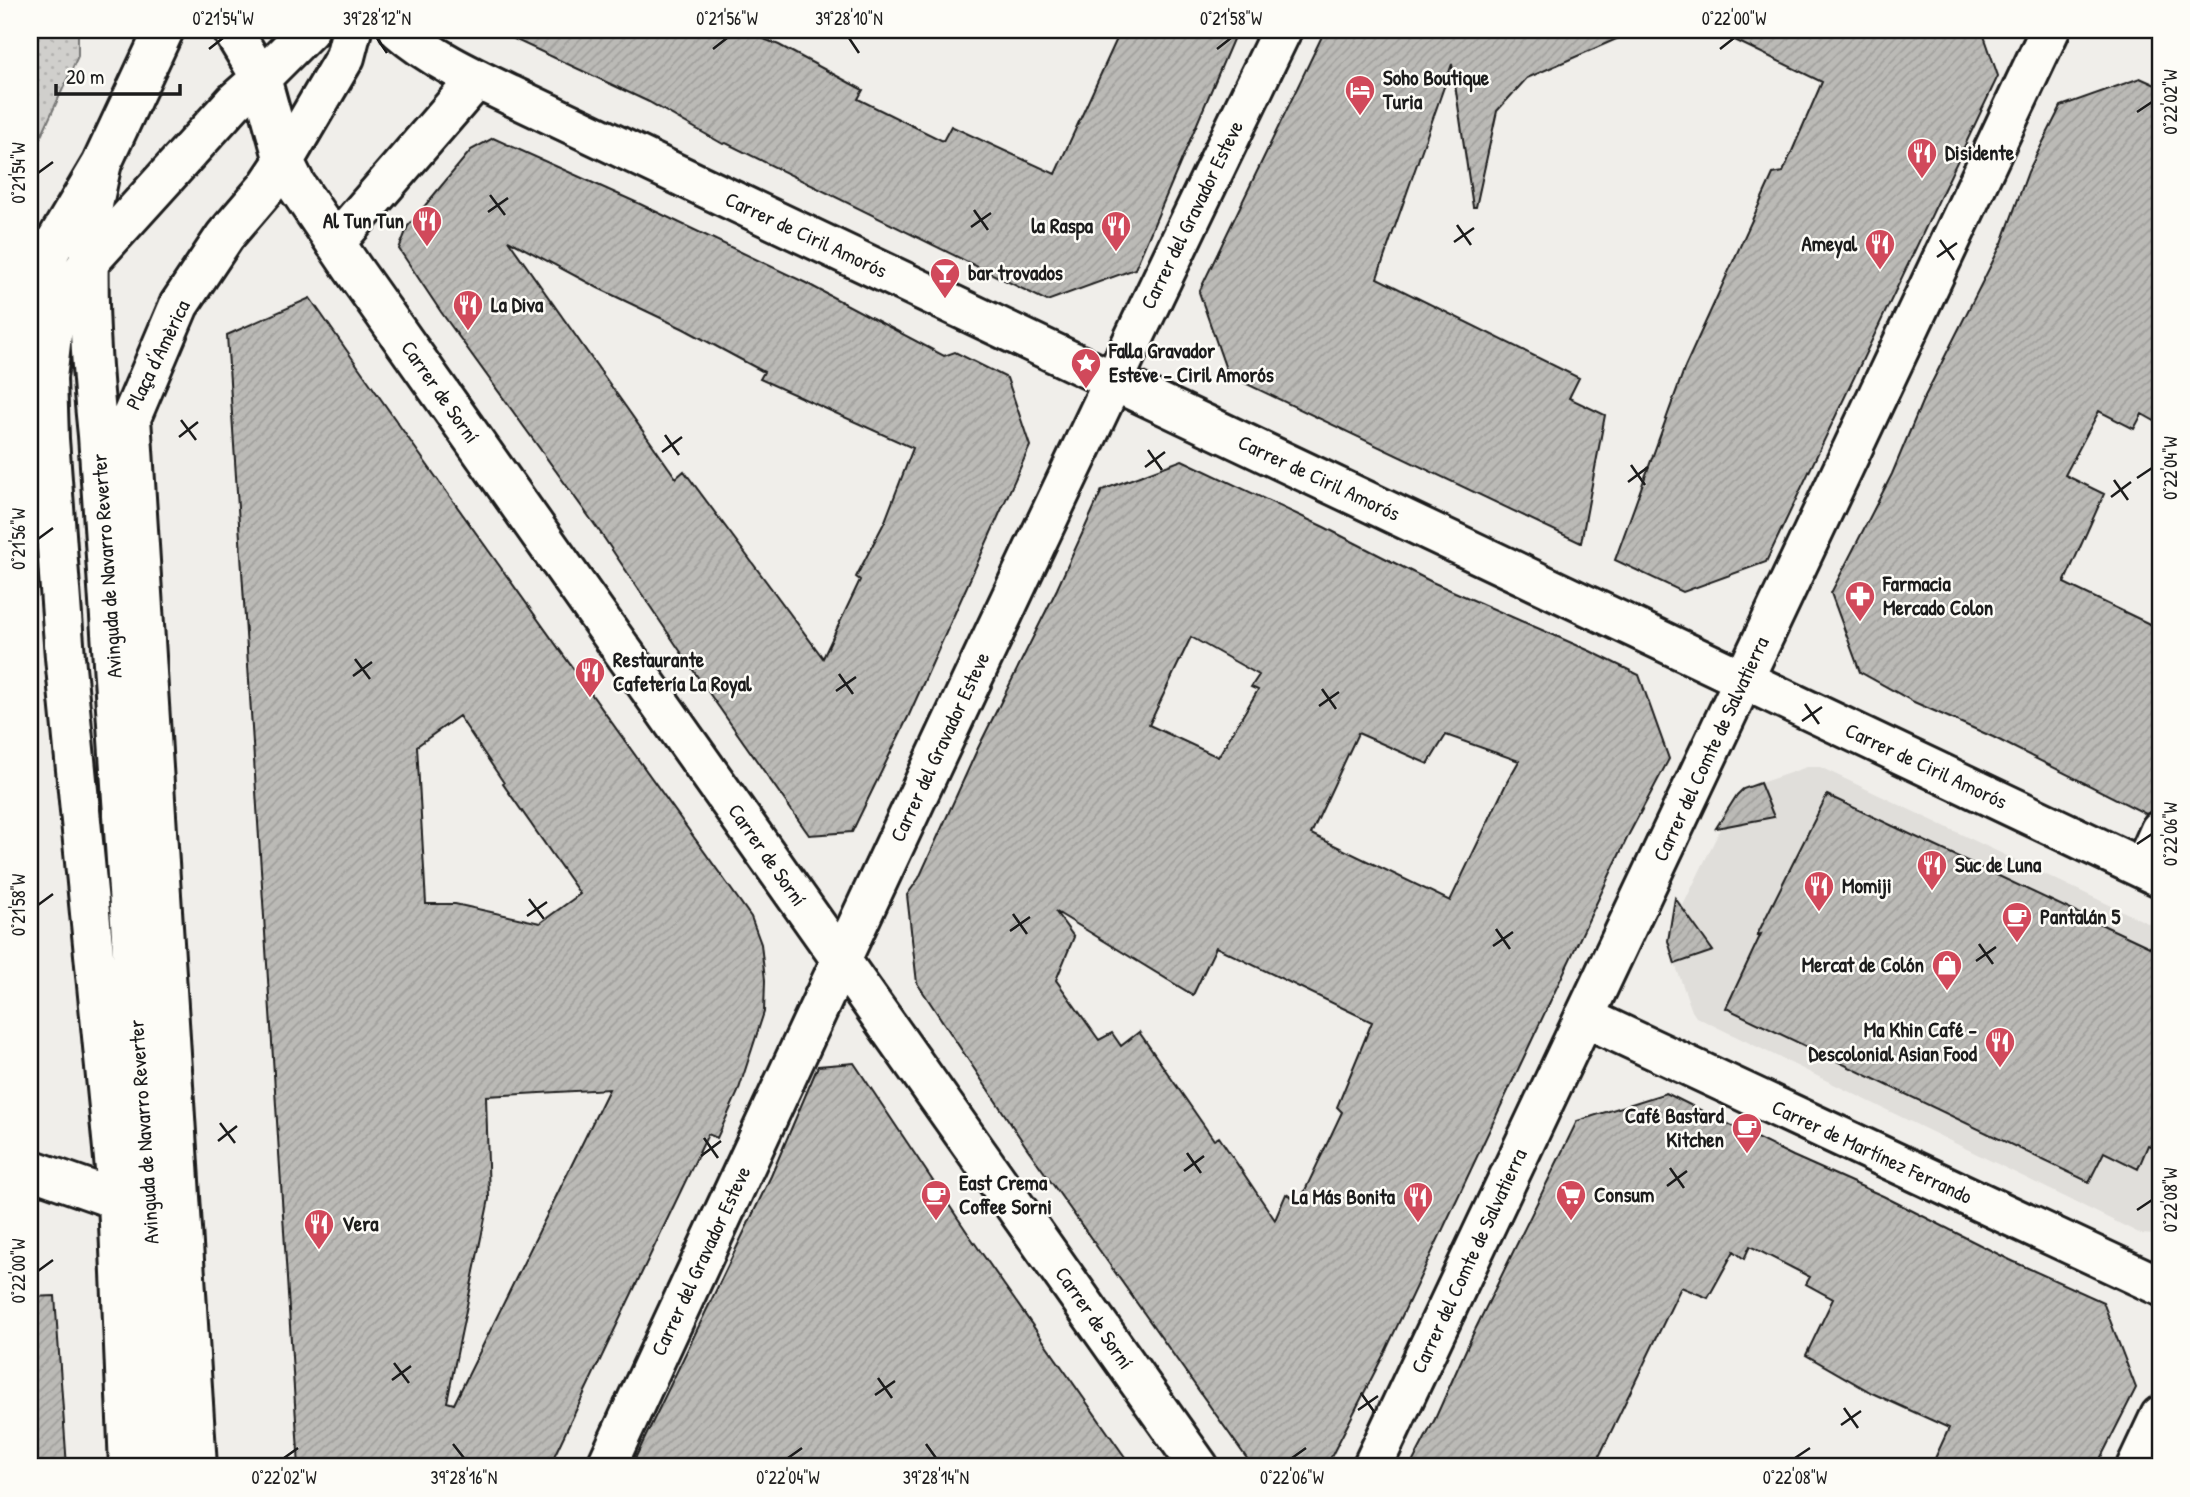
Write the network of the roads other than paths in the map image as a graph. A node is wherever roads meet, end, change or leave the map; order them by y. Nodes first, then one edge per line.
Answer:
1 (164, 30) edge
2 (232, 30) edge
3 (309, 30) edge
4 (352, 30) edge
5 (399, 30) edge
6 (1282, 30) edge
7 (2050, 30) edge
8 (261, 78) junction
9 (477, 79) junction
10 (284, 161) junction
11 (101, 165) junction
12 (335, 243) junction
13 (89, 262) junction
14 (42, 296) edge
15 (34, 345) edge
16 (1112, 380) junction
17 (93, 383) junction
18 (131, 418) junction
19 (30, 622) edge
20 (65, 657) junction
21 (1744, 680) junction
22 (2160, 830) edge
23 (2151, 873) edge
24 (840, 960) junction
25 (1584, 1017) junction
26 (30, 1169) edge
27 (118, 1200) junction
28 (2160, 1286) edge
29 (2160, 1416) edge
30 (129, 1467) edge
31 (166, 1467) edge
32 (197, 1467) edge
33 (606, 1467) edge
34 (1199, 1467) edge
35 (1372, 1467) edge
36 (2136, 1467) edge

1 - 11 street
2 - 8 street
3 - 8 street
4 - 10 street, Plaça d'Amèrica
5 - 9 street
6 - 16 street, Carrer del Gravador Esteve
7 - 21 street, Carrer del Comte de Salvatierra
8 - 10 street
8 - 13 street
9 - 12 street
9 - 16 street, Carrer de Ciril Amorós
10 - 12 street
10 - 18 street, Plaça d'Amèrica
11 - 13 street, Avinguda de Navarro Reverter
11 - 14 street
12 - 24 street, Carrer de Sorní
13 - 14 street
13 - 17 street, Avinguda de Navarro Reverter
14 - 15 street
15 - 17 street, Plaça d'Amèrica
15 - 20 street, Avinguda de Navarro Reverter
16 - 21 street, Carrer de Ciril Amorós
16 - 24 street, Carrer del Gravador Esteve
17 - 18 street, Plaça d'Amèrica
17 - 31 street, Avinguda de Navarro Reverter
18 - 32 street, Avinguda de Navarro Reverter
19 - 20 street
20 - 27 street, Avinguda de Navarro Reverter
21 - 23 street, Carrer de Ciril Amorós
21 - 25 street, Carrer del Comte de Salvatierra
22 - 23 street
24 - 33 street, Carrer del Gravador Esteve
24 - 34 street, Carrer de Sorní
25 - 28 street, Carrer de Martínez Ferrando
25 - 35 street, Carrer del Comte de Salvatierra
26 - 27 street
27 - 30 street, Avinguda de Navarro Reverter
29 - 36 street

